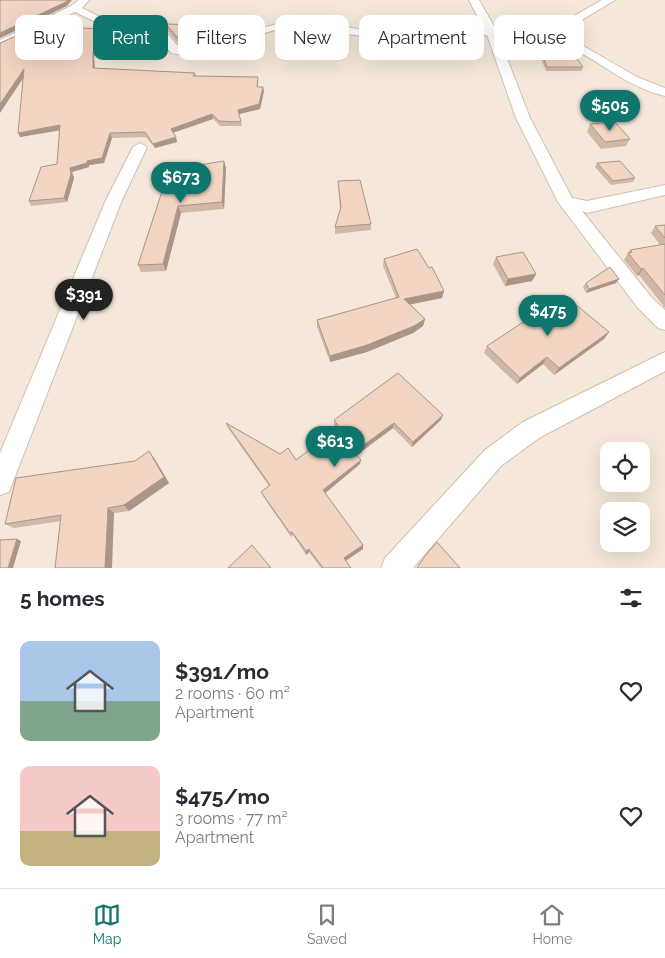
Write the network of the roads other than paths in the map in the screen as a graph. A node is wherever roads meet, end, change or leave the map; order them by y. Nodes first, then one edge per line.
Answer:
1 (474, 0) edge
2 (610, 0) edge
3 (80, 2) edge
4 (584, 15) edge
5 (491, 32) junction
6 (494, 32) edge
7 (0, 44) edge
8 (584, 51) edge
9 (665, 92) edge
10 (140, 146) dead end
11 (665, 190) edge
12 (566, 202) junction
13 (665, 322) edge
14 (665, 361) edge
15 (0, 483) edge
16 (395, 568) edge

1 - 5 street
2 - 4 street
3 - 5 street
3 - 7 street
5 - 6 street
5 - 12 street
8 - 9 street
10 - 15 street
11 - 12 street
12 - 13 street
14 - 16 street

